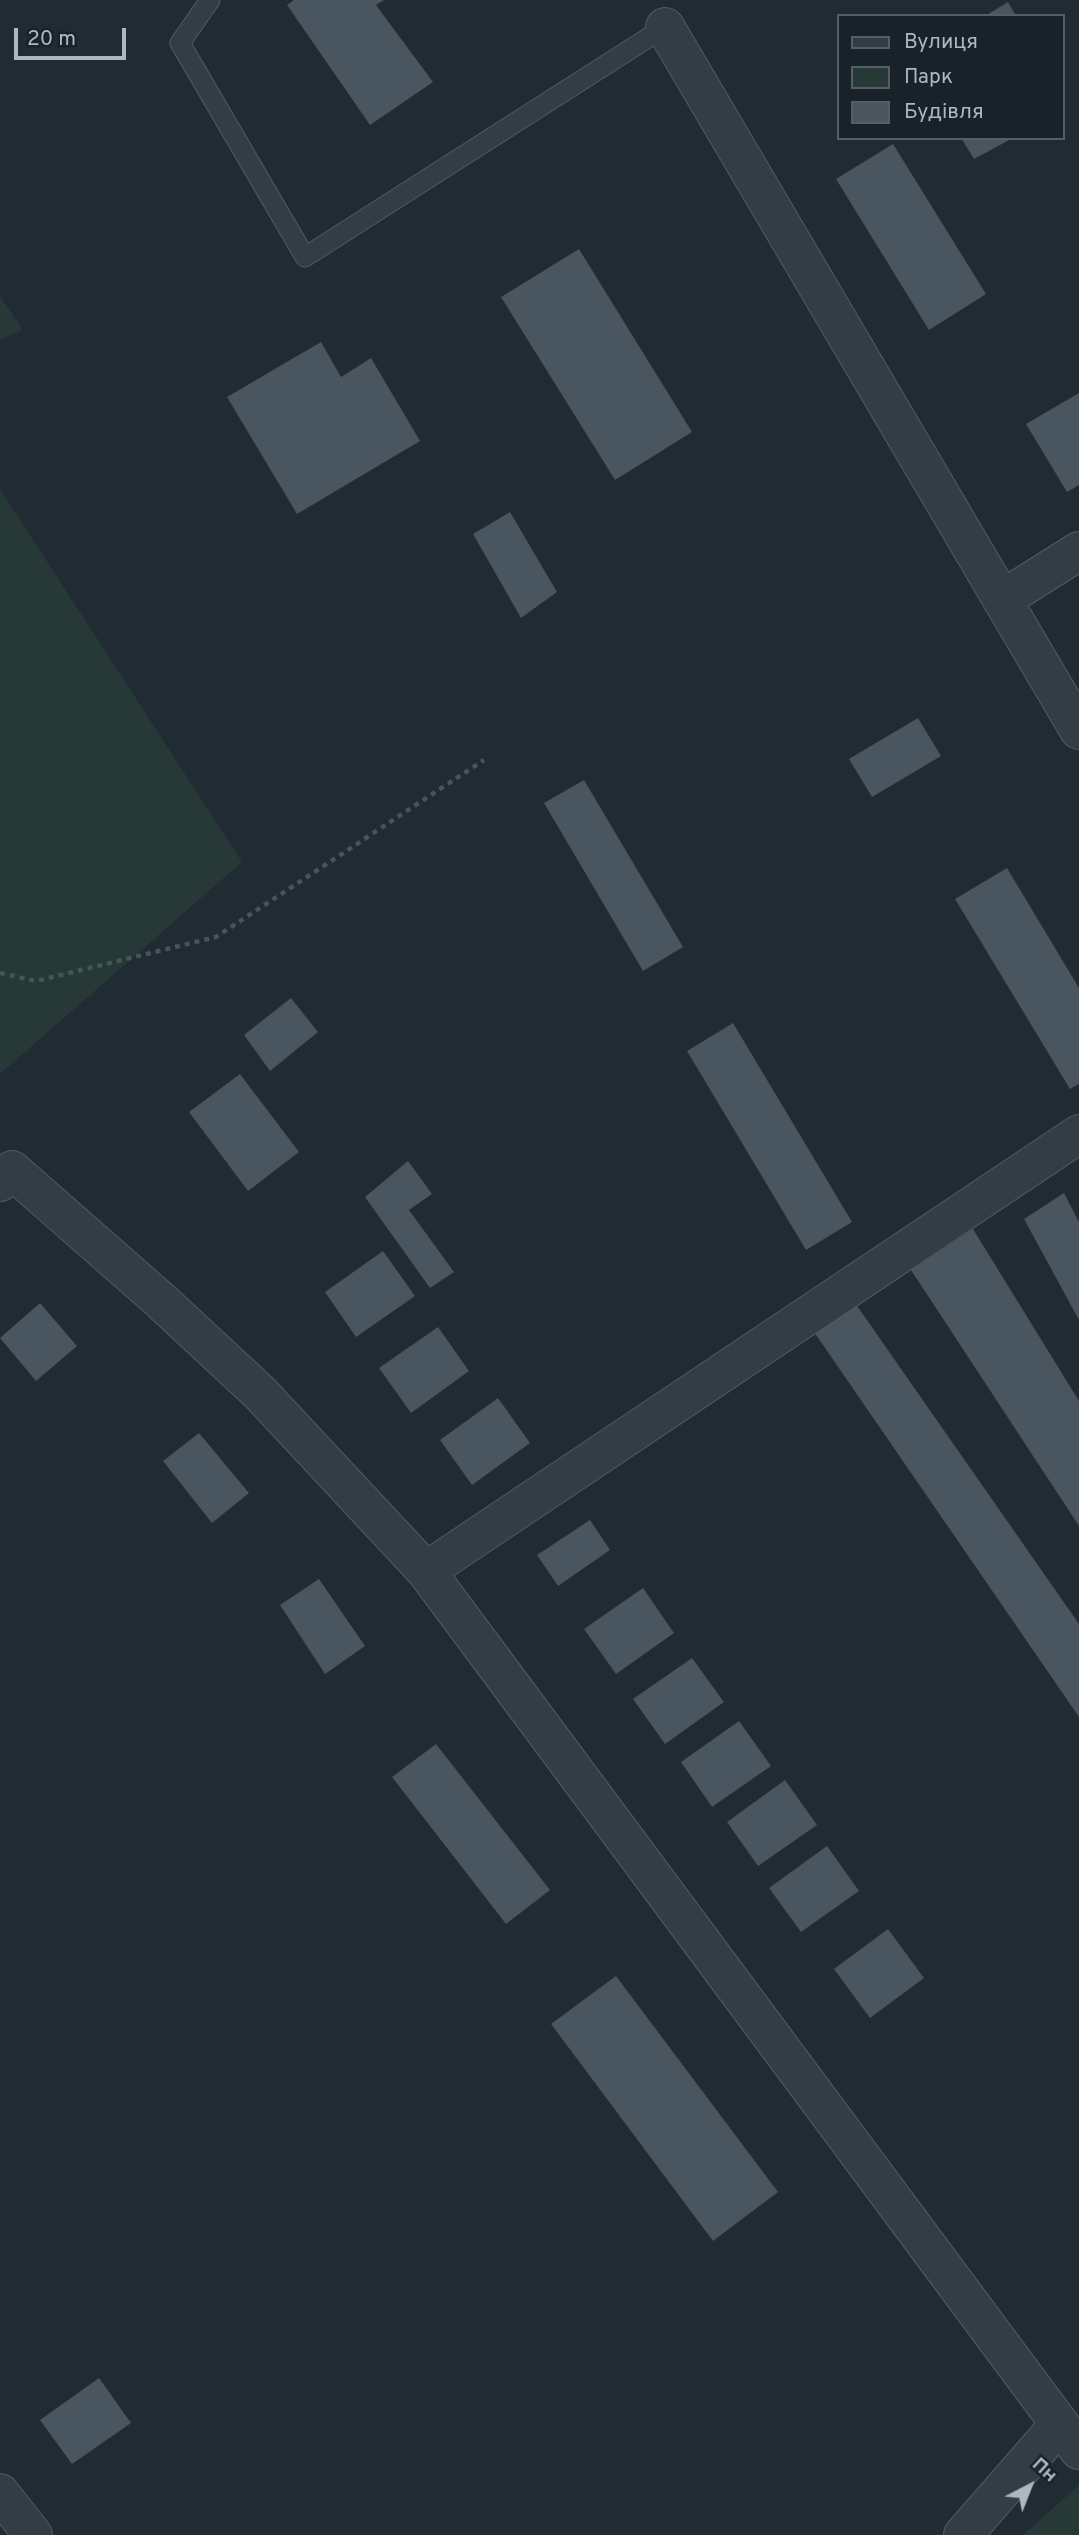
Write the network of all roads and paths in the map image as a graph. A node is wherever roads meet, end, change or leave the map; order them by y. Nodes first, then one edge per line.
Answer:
1 (210, 0) edge
2 (665, 27) joint
3 (1079, 551) edge
4 (1003, 599) junction
5 (1079, 730) edge
6 (484, 760) dead end
7 (0, 973) edge
8 (1079, 1134) edge
9 (0, 1182) edge
10 (426, 1571) junction
11 (1069, 2438) edge
12 (0, 2493) edge
13 (33, 2535) edge
14 (964, 2535) edge

1 - 2 lane
2 - 4 street
3 - 4 street
4 - 5 street
6 - 7 path
8 - 10 street
9 - 10 street
10 - 11 street
11 - 14 street
12 - 13 street

